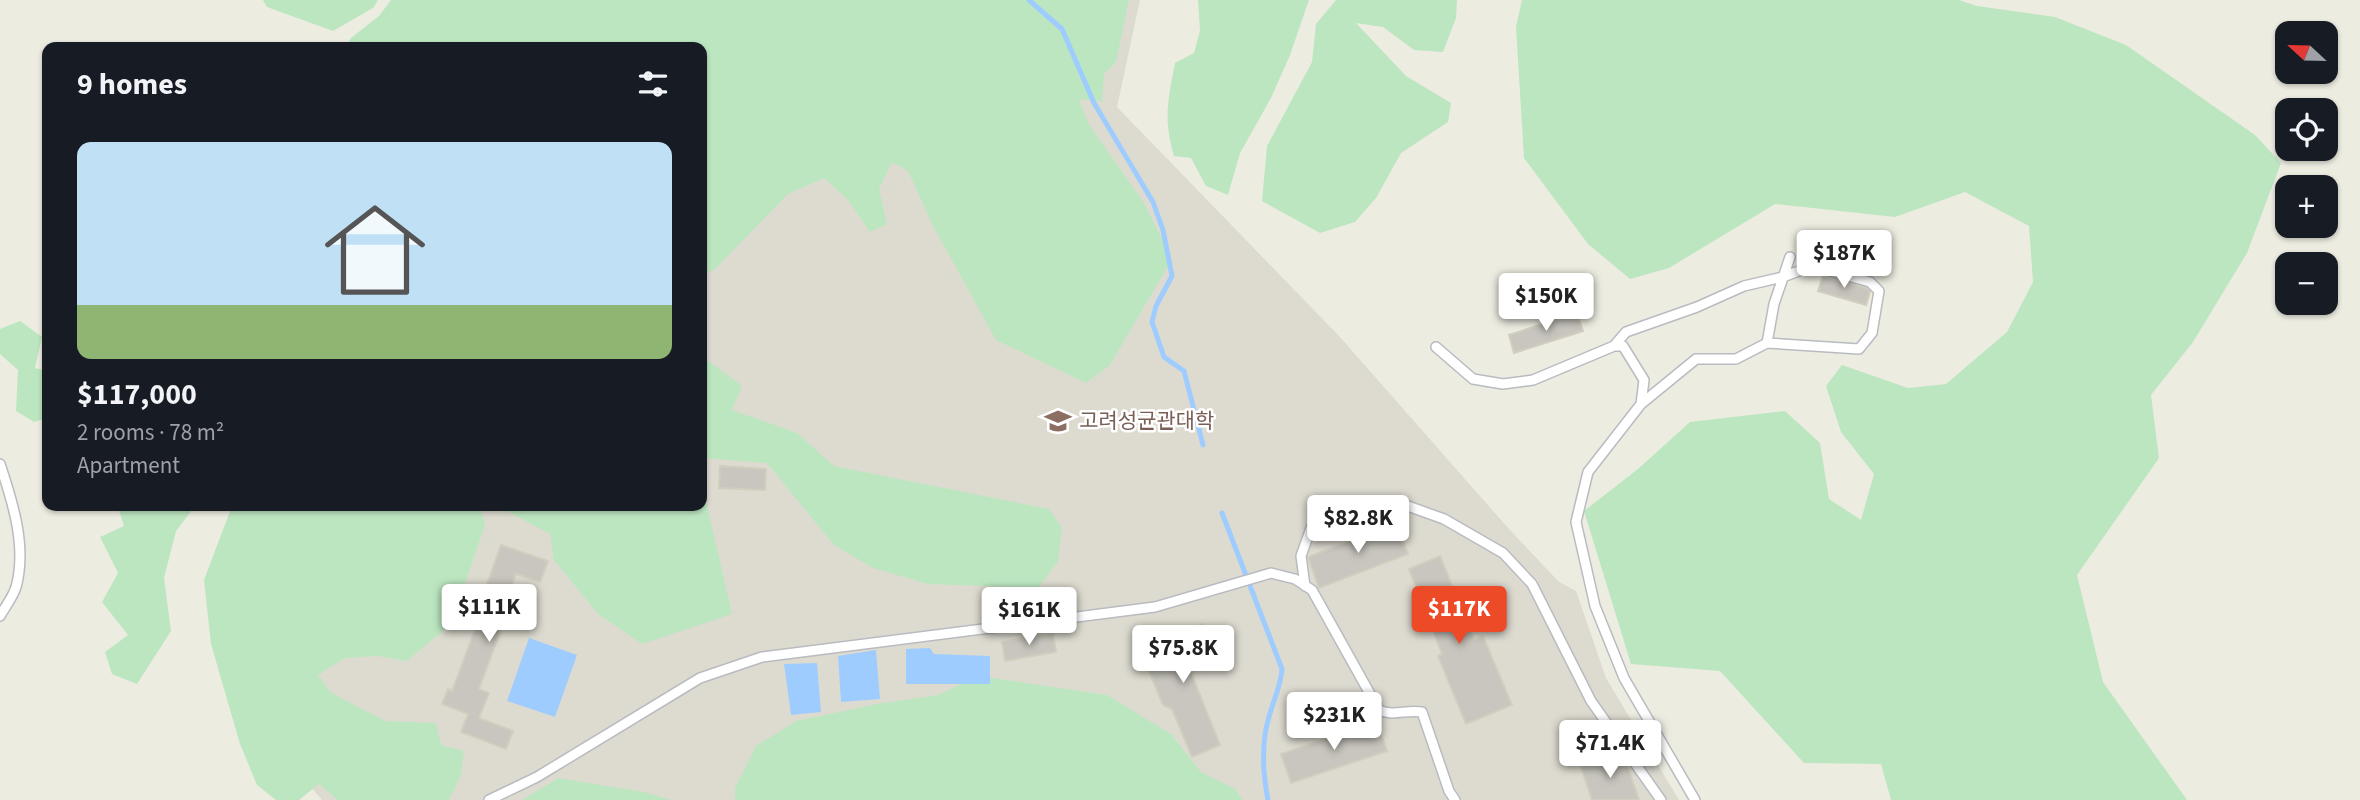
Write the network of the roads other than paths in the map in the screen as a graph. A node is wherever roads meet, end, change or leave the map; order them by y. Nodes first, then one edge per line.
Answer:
1 (1790, 257) dead end
2 (1783, 277) junction
3 (1767, 343) junction
4 (1436, 346) dead end
5 (1614, 346) junction
6 (1641, 404) junction
7 (0, 464) edge
8 (1305, 586) junction
9 (0, 616) edge
10 (489, 800) edge
11 (1455, 800) edge
12 (1661, 800) edge
13 (1695, 800) edge

1 - 2 lane
2 - 3 lane
2 - 3 lane
2 - 5 lane
3 - 6 lane
4 - 5 lane
5 - 6 lane
6 - 13 lane
7 - 9 lane
8 - 10 lane
8 - 11 lane
8 - 12 lane

